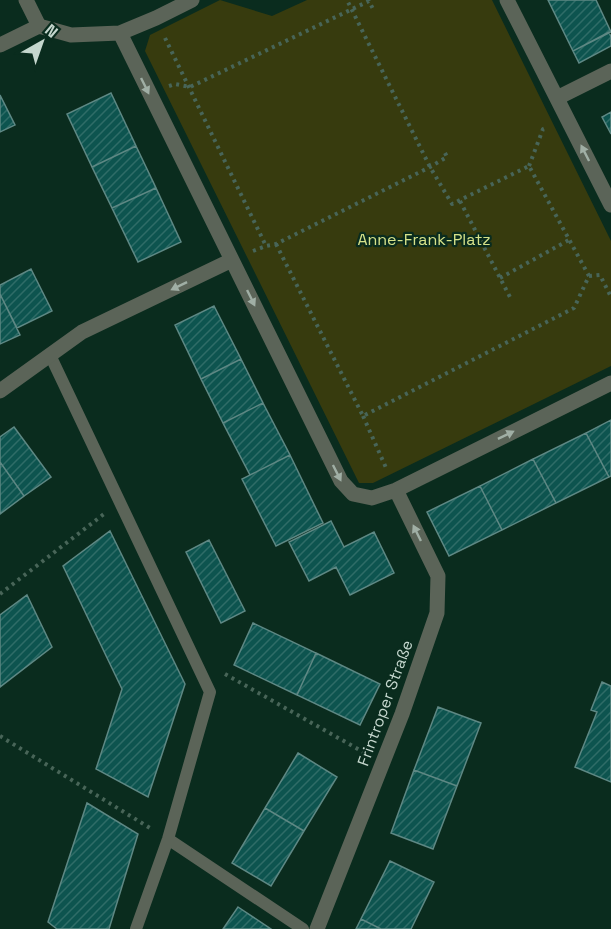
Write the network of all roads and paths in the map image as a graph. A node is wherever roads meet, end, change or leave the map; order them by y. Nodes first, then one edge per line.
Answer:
1 (26, 0) edge
2 (192, 0) edge
3 (347, 0) edge
4 (507, 0) edge
5 (351, 9) junction
6 (373, 9) dead end
7 (156, 18) junction
8 (39, 27) junction
9 (120, 33) junction
10 (0, 45) edge
11 (611, 71) edge
12 (190, 87) junction
13 (149, 93) junction
14 (557, 98) junction
15 (567, 118) junction
16 (443, 149) dead end
17 (529, 166) junction
18 (430, 167) junction
19 (460, 201) junction
20 (611, 205) edge
21 (569, 240) junction
22 (276, 244) junction
23 (266, 246) junction
24 (232, 260) junction
25 (589, 276) junction
26 (500, 278) junction
27 (611, 297) edge
28 (511, 299) dead end
29 (50, 356) junction
30 (611, 383) edge
31 (0, 391) edge
32 (363, 416) junction
33 (396, 490) junction
34 (119, 502) junction
35 (0, 594) edge
36 (193, 656) junction
37 (0, 736) edge
38 (383, 763) junction
39 (168, 839) junction
40 (136, 929) edge
41 (303, 929) edge
42 (317, 929) edge

1 - 8 street
2 - 7 street
3 - 5 path
4 - 14 street
5 - 6 path
5 - 12 path
5 - 18 path
7 - 9 street
7 - 12 path
8 - 9 street
8 - 10 street
9 -> 13 street
11 - 14 street
12 - 13 path
12 - 23 path
13 - 24 street
14 - 15 street
15 - 17 path
20 -> 15 street
16 - 18 path
17 - 19 path
17 - 21 path
18 - 19 path
18 - 22 path
19 - 26 path
21 - 25 path
21 - 26 path
22 - 23 path
22 - 32 path
23 - 24 path
24 -> 29 street
24 -> 33 street
25 - 27 path
25 - 32 path
26 - 28 path
29 - 31 street
29 - 34 lane
33 -> 30 street
32 - 33 path
38 -> 33 street, Frintroper Straße
34 - 35 path
34 - 36 lane
36 - 38 path
36 - 39 lane
37 - 39 path
38 - 42 street, Frintroper Straße
39 - 40 lane
39 - 41 lane

